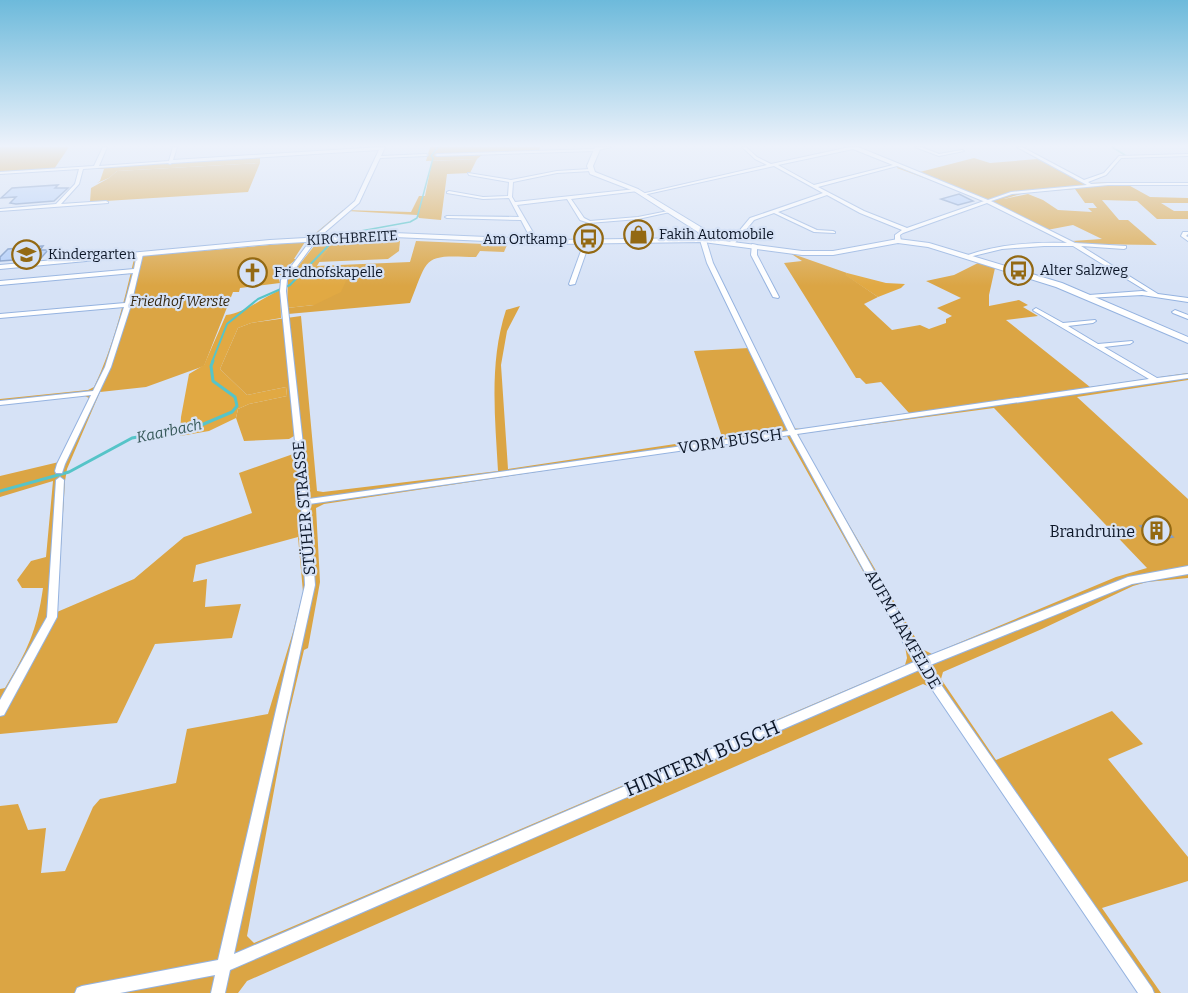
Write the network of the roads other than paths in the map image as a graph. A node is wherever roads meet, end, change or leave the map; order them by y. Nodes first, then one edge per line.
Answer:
1 (69, 193) edge
2 (361, 193) edge
3 (457, 193) edge
4 (510, 193) edge
5 (628, 193) edge
6 (642, 193) edge
7 (827, 193) edge
8 (828, 193) edge
9 (969, 193) edge
10 (1010, 193) edge
11 (510, 197) junction
12 (570, 200) junction
13 (988, 201) junction
14 (106, 202) dead end
15 (513, 204) junction
16 (58, 205) junction
17 (0, 210) edge
18 (773, 211) junction
19 (668, 212) junction
20 (447, 217) dead end
21 (522, 219) junction
22 (908, 230) junction
23 (833, 232) dead end
24 (1188, 233) edge
25 (1188, 239) edge
26 (314, 240) junction
27 (704, 240) junction
28 (535, 241) junction
29 (898, 241) junction
30 (587, 242) junction
31 (733, 242) junction
32 (754, 245) junction
33 (1075, 245) junction
34 (1124, 247) dead end
35 (140, 254) junction
36 (967, 257) junction
37 (0, 267) edge
38 (135, 271) junction
39 (0, 283) edge
40 (572, 284) dead end
41 (1155, 294) junction
42 (777, 297) dead end
43 (1089, 297) junction
44 (1188, 300) edge
45 (128, 304) junction
46 (1036, 310) dead end
47 (1175, 312) dead end
48 (0, 316) edge
49 (1188, 317) edge
50 (1093, 321) dead end
51 (1062, 325) junction
52 (1188, 340) edge
53 (1130, 342) dead end
54 (1097, 346) junction
55 (1188, 376) edge
56 (1155, 380) junction
57 (94, 393) junction
58 (0, 402) edge
59 (792, 432) junction
60 (305, 502) junction
61 (1188, 570) edge
62 (921, 664) junction
63 (0, 711) edge
64 (223, 966) junction
65 (82, 993) edge
66 (218, 993) edge
67 (1148, 993) edge

1 - 16 street
2 - 26 street, STÜHER STRASSE
3 - 11 street
4 - 11 street
5 - 12 street
6 - 19 street
7 - 18 street
8 - 22 street
9 - 13 street
10 - 13 street
11 - 15 street
12 - 15 street
12 - 19 street
13 - 22 street
13 - 33 street
14 - 16 street
15 - 21 street
16 - 17 street
18 - 23 street
18 - 31 street
19 - 27 street
20 - 21 street
21 - 28 street
22 - 29 street
24 - 25 street
26 - 28 street, KIRCHBREITE
26 - 35 street, KIRCHBREITE
26 - 60 street, STÜHER STRASSE
27 - 30 street, KIRCHBREITE
27 - 31 street, KIRCHBREITE
27 - 59 street, AUFM HAMFELDE
28 - 30 street, KIRCHBREITE
29 - 32 street, KIRCHBREITE
29 - 36 street, KIRCHBREITE
30 - 40 street
31 - 32 street, KIRCHBREITE
32 - 42 street
33 - 34 street
33 - 36 street
33 - 41 street
35 - 37 street, KIRCHBREITE
35 - 38 street
36 - 43 street, KIRCHBREITE
38 - 39 street
38 - 45 street
41 - 43 street
41 - 44 street
43 - 52 street, KIRCHBREITE
45 - 48 street
45 - 57 street
46 - 51 street
47 - 49 street
50 - 51 street
51 - 54 street
53 - 54 street
54 - 56 street
55 - 56 street, VORM BUSCH
56 - 59 street, VORM BUSCH
57 - 58 street
57 - 63 street
59 - 60 street, VORM BUSCH
59 - 62 street, AUFM HAMFELDE
60 - 64 street, STÜHER STRASSE
61 - 62 street, HINTERM BUSCH
62 - 64 street, HINTERM BUSCH
62 - 67 street, AUFM HAMFELDE
64 - 65 street, HINTERM BUSCH
64 - 66 street, STÜHER STRASSE

